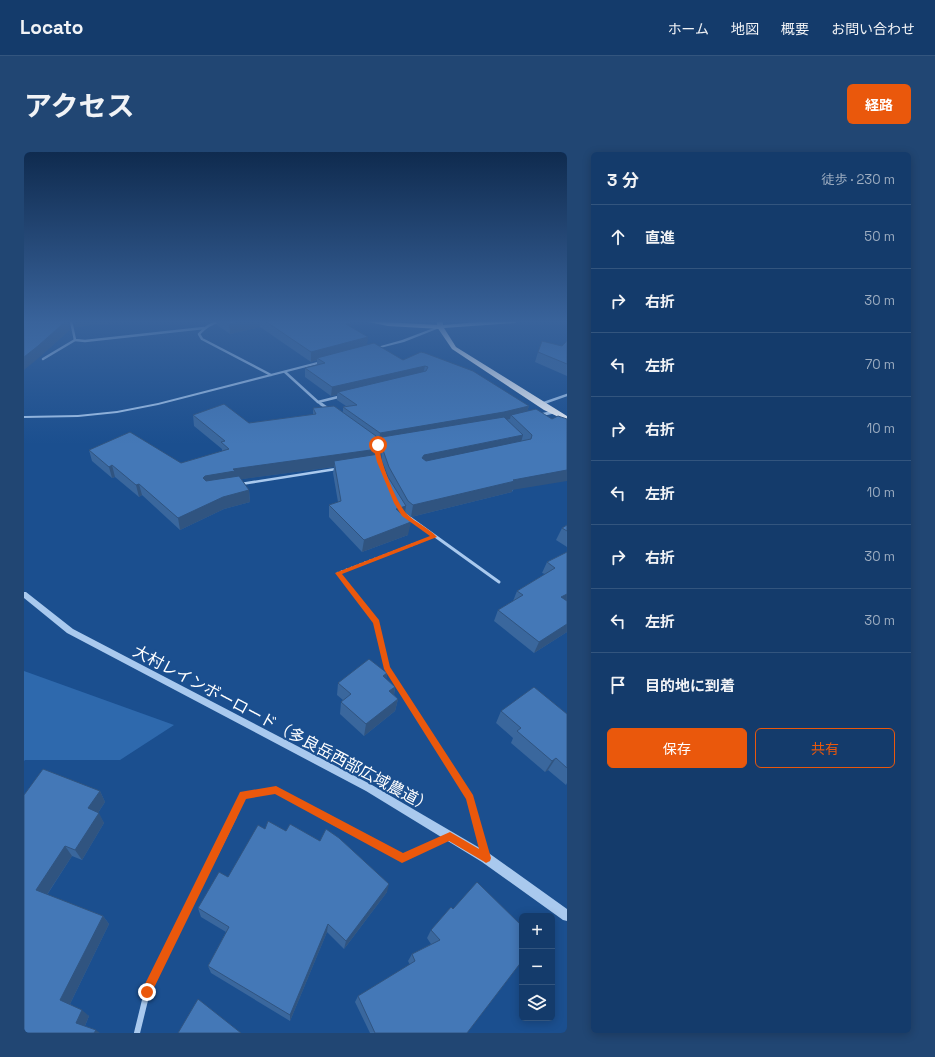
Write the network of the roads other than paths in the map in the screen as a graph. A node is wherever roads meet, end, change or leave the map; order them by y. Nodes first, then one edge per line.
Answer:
1 (246, 362) edge
2 (322, 362) edge
3 (476, 362) edge
4 (285, 372) junction
5 (271, 375) junction
6 (349, 395) edge
7 (567, 395) edge
8 (318, 402) junction
9 (541, 404) junction
10 (554, 412) junction
11 (336, 415) edge
12 (539, 415) edge
13 (24, 417) edge
14 (567, 419) edge
15 (342, 468) edge
16 (236, 485) edge
17 (401, 509) edge
18 (499, 582) dead end
19 (24, 594) edge
20 (450, 836) junction
21 (567, 916) edge
22 (137, 1033) edge

1 - 5 street
2 - 4 street
3 - 9 highway
4 - 5 street
4 - 8 street
5 - 13 street
6 - 8 street
7 - 9 street
8 - 11 street
9 - 10 highway
10 - 12 street
10 - 14 highway
15 - 16 lane
17 - 18 lane
19 - 20 street, 大村レインボーロード（多良岳西部広域農道）
20 - 21 street, 大村レインボーロード（多良岳西部広域農道）
20 - 22 street

